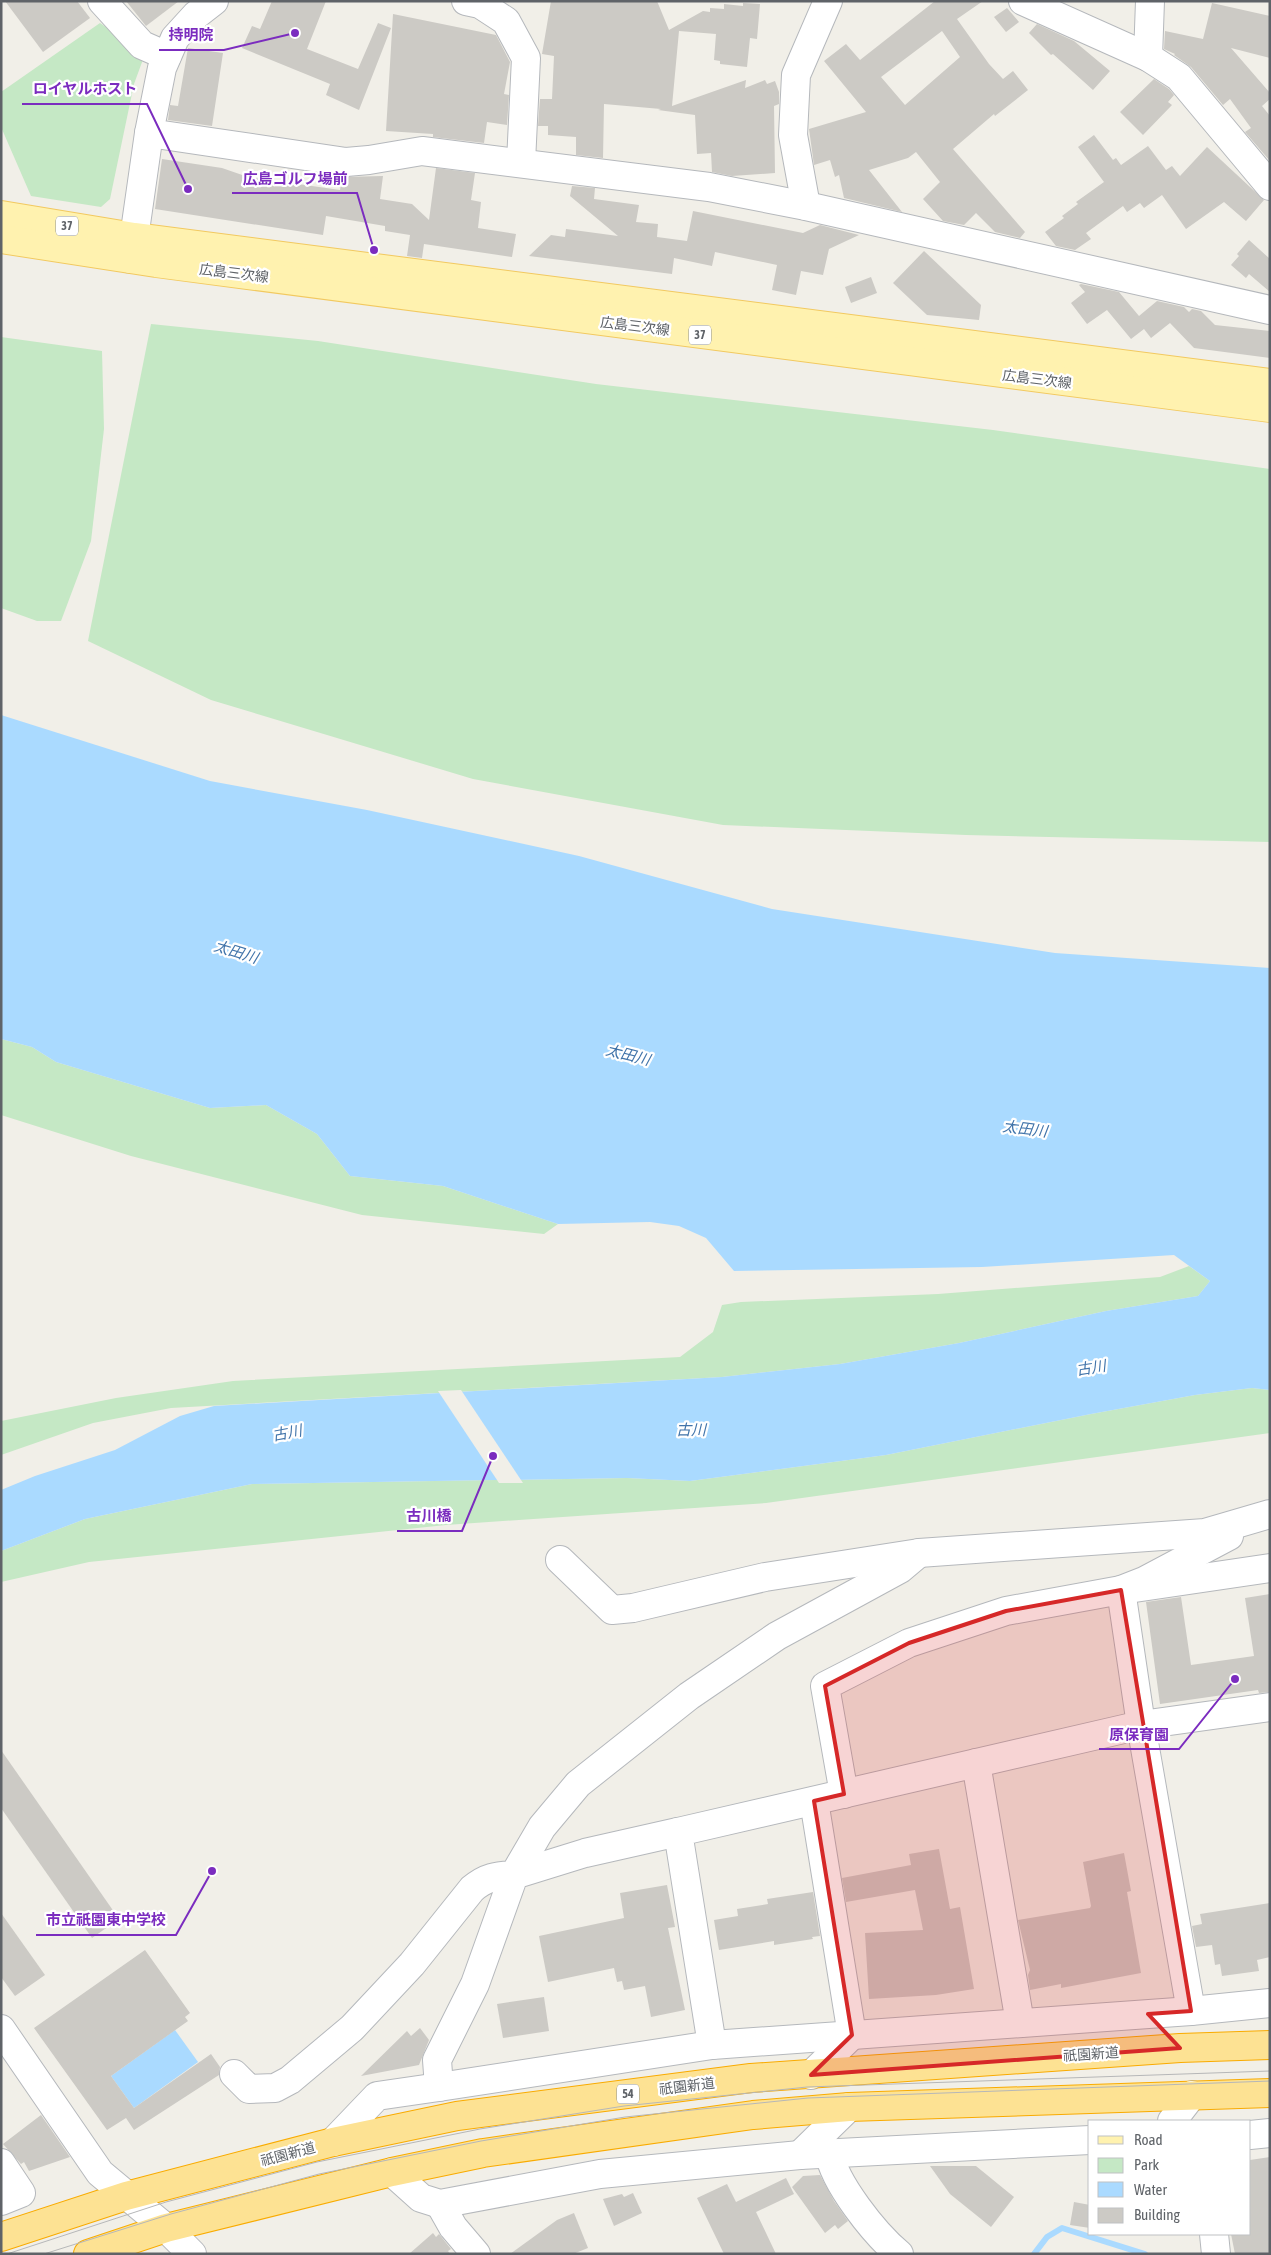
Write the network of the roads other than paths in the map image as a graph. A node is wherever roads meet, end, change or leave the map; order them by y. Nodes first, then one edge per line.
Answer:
1 (102, 1) edge
2 (214, 1) edge
3 (466, 1) edge
4 (828, 1) edge
5 (1022, 1) edge
6 (1150, 1) edge
7 (167, 56) junction
8 (1148, 57) junction
9 (148, 133) junction
10 (521, 162) junction
11 (1270, 186) edge
12 (806, 206) junction
13 (1, 215) edge
14 (1, 238) edge
15 (132, 248) junction
16 (1270, 310) edge
17 (1270, 383) edge
18 (1270, 408) edge
19 (1270, 1514) edge
20 (919, 1553) junction
21 (560, 1560) dead end
22 (1270, 1568) edge
23 (1121, 1590) junction
24 (1270, 1707) edge
25 (1141, 1725) junction
26 (976, 1763) junction
27 (844, 1794) junction
28 (814, 1801) junction
29 (678, 1832) junction
30 (514, 1876) junction
31 (1270, 2003) edge
32 (1191, 2011) junction
33 (1148, 2014) junction
34 (1020, 2023) junction
35 (1, 2029) edge
36 (852, 2034) junction
37 (712, 2045) junction
38 (1270, 2045) edge
39 (1180, 2048) junction
40 (234, 2074) dead end
41 (811, 2075) junction
42 (439, 2087) junction
43 (1270, 2093) edge
44 (1192, 2095) junction
45 (849, 2107) junction
46 (1173, 2120) edge
47 (1251, 2134) edge
48 (1270, 2134) edge
49 (1088, 2140) edge
50 (333, 2142) junction
51 (829, 2152) junction
52 (800, 2155) junction
53 (1, 2163) edge
54 (392, 2172) junction
55 (18, 2194) edge
56 (126, 2196) junction
57 (440, 2204) junction
58 (166, 2228) junction
59 (1214, 2235) edge
60 (1, 2237) edge
61 (88, 2254) edge
62 (192, 2254) edge
63 (476, 2254) edge
64 (899, 2254) edge
65 (1216, 2254) edge

1 - 7 street
2 - 7 street
3 - 10 street
4 - 12 street
5 - 8 street
6 - 8 street
7 - 9 street
8 - 11 street
9 - 10 street
9 - 15 street
10 - 12 street
12 - 16 street
13 - 15 main road, 広島三次線 / 37
14 - 15 main road, 広島三次線 / 37
15 - 17 main road, 広島三次線 / 37
15 - 18 main road, 広島三次線 / 37
19 - 20 street
19 - 23 street
20 - 21 street
20 - 30 street
22 - 23 street
23 - 25 street
23 - 27 street
24 - 25 street
25 - 26 street
25 - 32 street
26 - 27 street
26 - 34 street
27 - 28 street
28 - 29 street
28 - 36 street
29 - 30 street
29 - 37 street
30 - 40 street
30 - 42 street
31 - 32 street
32 - 33 street
33 - 34 street
33 - 39 street
34 - 36 street
35 - 56 street
36 - 37 street
36 - 41 street
37 - 42 street
38 - 39 highway, 祇園新道 / 54
39 - 41 highway, 祇園新道 / 54
41 - 50 highway, 祇園新道 / 54
42 - 50 street
43 - 44 highway
44 - 45 highway
44 - 46 street
45 - 52 street
45 - 54 highway
47 - 48 street
49 - 51 street
50 - 56 highway, 祇園新道 / 54
51 - 52 street
51 - 64 street
52 - 57 street
53 - 55 street
54 - 57 street
54 - 58 highway
56 - 58 street
56 - 60 highway, 祇園新道 / 54
57 - 63 street
58 - 61 highway
58 - 62 street
59 - 65 street

